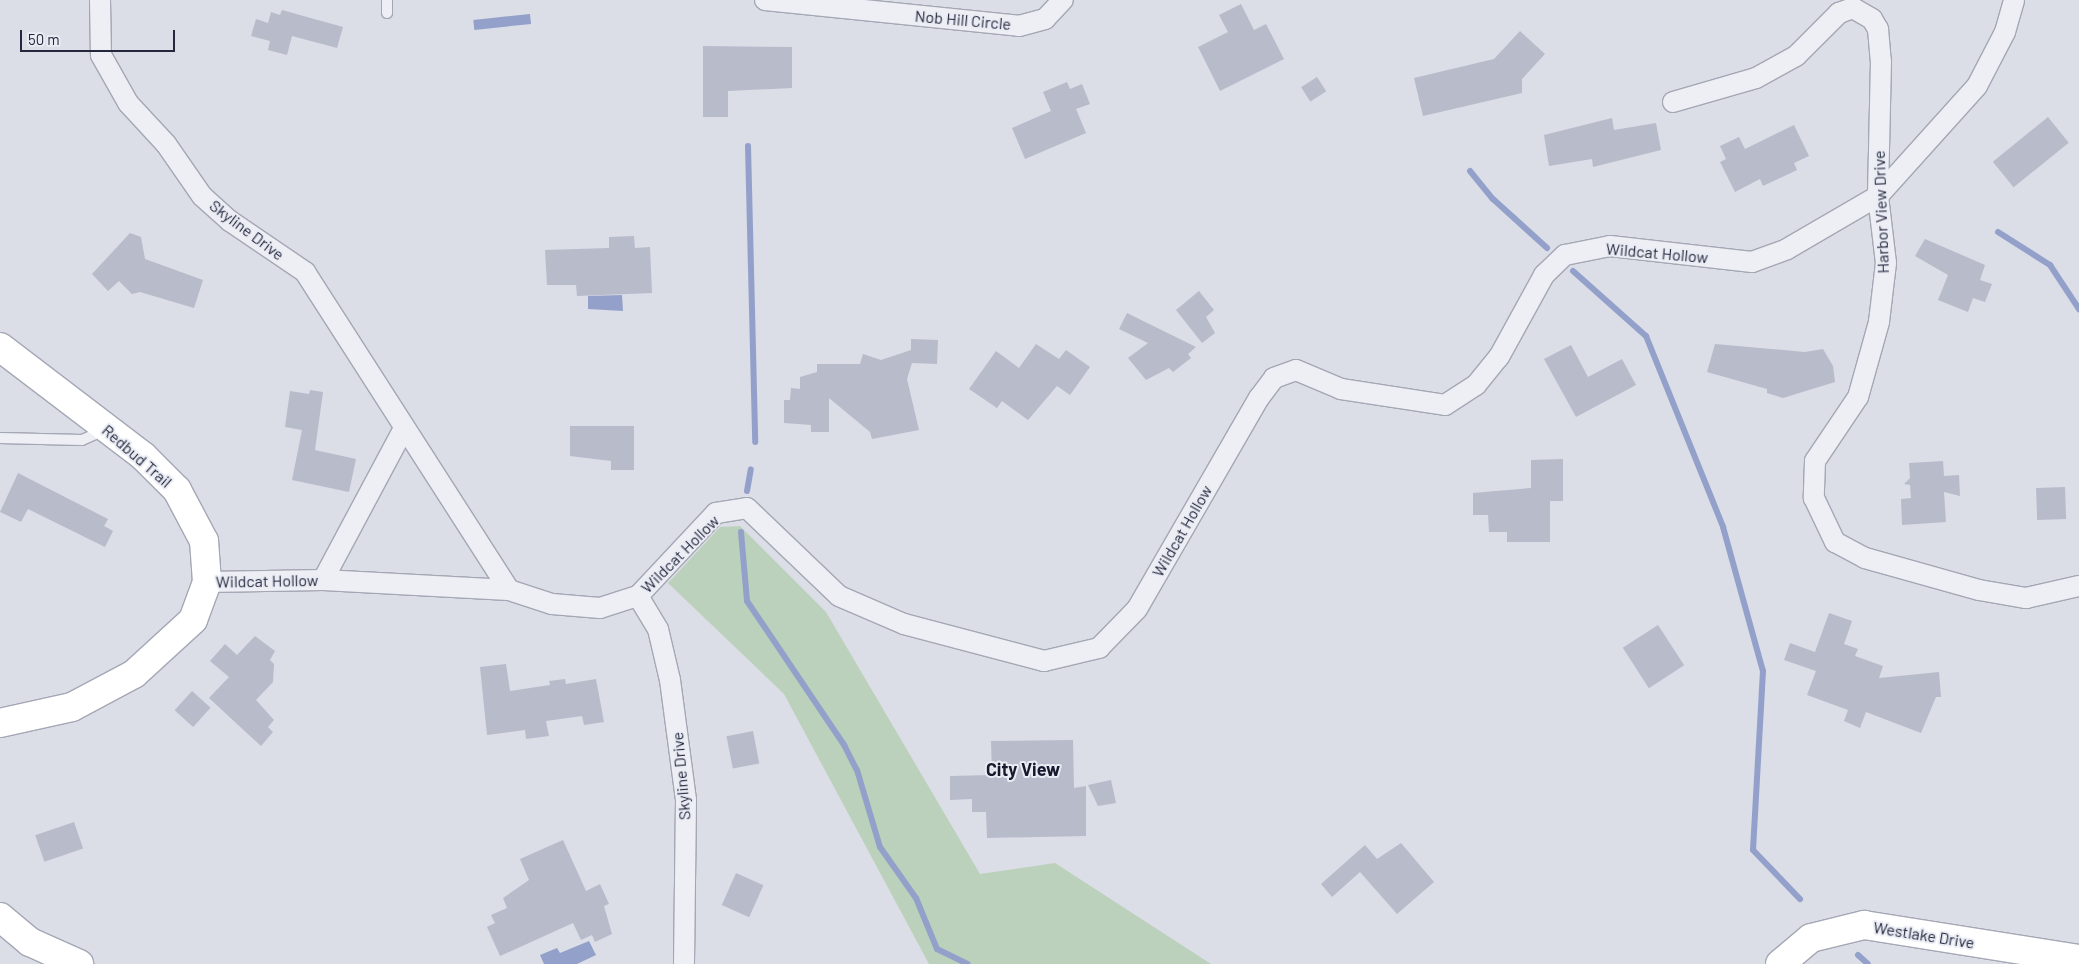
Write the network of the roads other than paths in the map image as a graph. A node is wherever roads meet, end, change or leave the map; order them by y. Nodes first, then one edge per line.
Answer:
1 (100, 0) edge
2 (387, 0) edge
3 (765, 0) edge
4 (1063, 0) edge
5 (2014, 0) edge
6 (387, 13) dead end
7 (1673, 102) dead end
8 (1878, 196) junction
9 (0, 347) edge
10 (107, 428) junction
11 (404, 428) junction
12 (0, 438) edge
13 (323, 580) junction
14 (207, 582) junction
15 (2079, 586) edge
16 (509, 590) junction
17 (638, 596) junction
18 (0, 723) edge
19 (0, 917) edge
20 (2079, 959) edge
21 (79, 964) edge
22 (684, 964) edge
23 (1780, 964) edge

1 - 11 street, Skyline Drive
2 - 6 lane
3 - 4 street, Nob Hill Circle
5 - 8 street, Wildcat Hollow
7 - 8 street, Harbor View Drive
8 - 15 street, Harbor View Drive
8 - 17 street, Wildcat Hollow
9 - 10 street, Redbud Trail
10 - 12 lane
10 - 14 street, Redbud Trail
11 - 13 street
11 - 16 street, Skyline Drive
13 - 14 street, Wildcat Hollow
13 - 16 street, Wildcat Hollow
14 - 18 street, Redbud Trail
16 - 17 street, Wildcat Hollow
17 - 22 street, Skyline Drive
19 - 21 street
20 - 23 street, Westlake Drive

